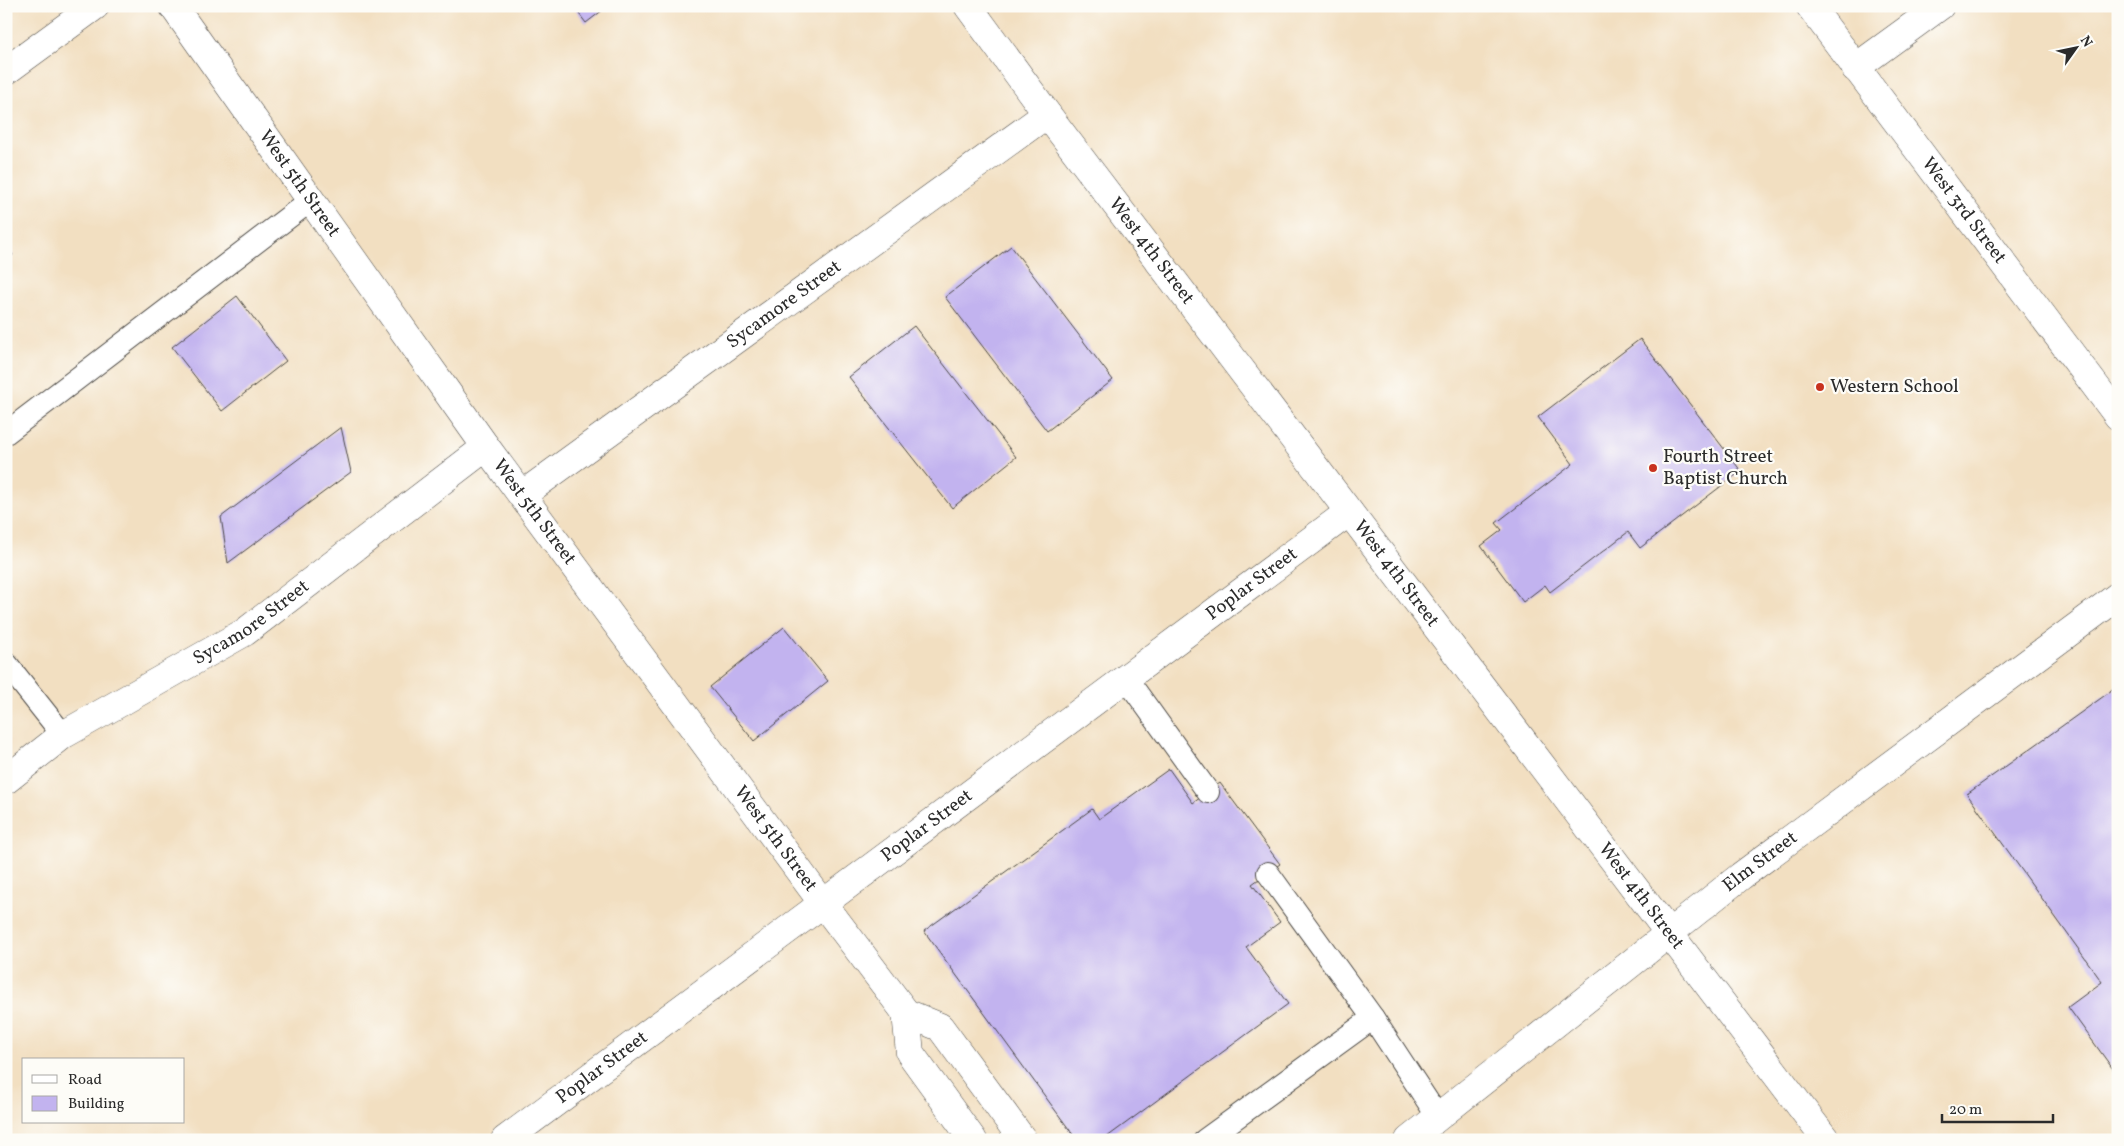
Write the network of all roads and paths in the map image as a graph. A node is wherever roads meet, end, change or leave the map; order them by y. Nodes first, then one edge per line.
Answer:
1 (95, 6) edge
2 (173, 6) edge
3 (968, 6) edge
4 (1810, 6) edge
5 (1940, 6) edge
6 (1855, 68) junction
7 (6, 71) edge
8 (1047, 114) junction
9 (311, 200) junction
10 (2118, 416) edge
11 (6, 432) edge
12 (486, 447) junction
13 (522, 495) junction
14 (1349, 512) junction
15 (2118, 596) edge
16 (6, 663) edge
17 (1126, 678) junction
18 (64, 735) junction
19 (6, 780) edge
20 (1208, 792) dead end
21 (1268, 873) dead end
22 (822, 902) junction
23 (1670, 934) junction
24 (906, 1012) junction
25 (1372, 1018) junction
26 (1438, 1117) junction
27 (505, 1140) edge
28 (974, 1140) edge
29 (1023, 1140) edge
30 (1205, 1140) edge
31 (1409, 1140) edge
32 (1826, 1140) edge

1 - 7 street
2 - 9 street, West 5th Street
3 - 8 street, West 4th Street
4 - 6 street, West 3rd Street
5 - 6 street
6 - 10 street, West 3rd Street
8 - 13 street, Sycamore Street
8 - 14 street, West 4th Street
9 - 11 lane
9 - 12 street, West 5th Street
12 - 13 street, West 5th Street
12 - 18 street, Sycamore Street
13 - 22 street, West 5th Street
14 - 17 street, Poplar Street
14 - 23 street, West 4th Street
15 - 23 street, Elm Street
16 - 18 lane
17 - 20 lane
17 - 22 street, Poplar Street
18 - 19 street, Sycamore Street
21 - 25 lane
22 - 24 street, West 5th Street
22 - 27 street, Poplar Street
23 - 26 street, Elm Street
23 - 32 street, West 4th Street
24 - 28 street
24 - 29 street, West 5th Street
25 - 26 lane
25 - 30 lane
26 - 31 street, Elm Street

